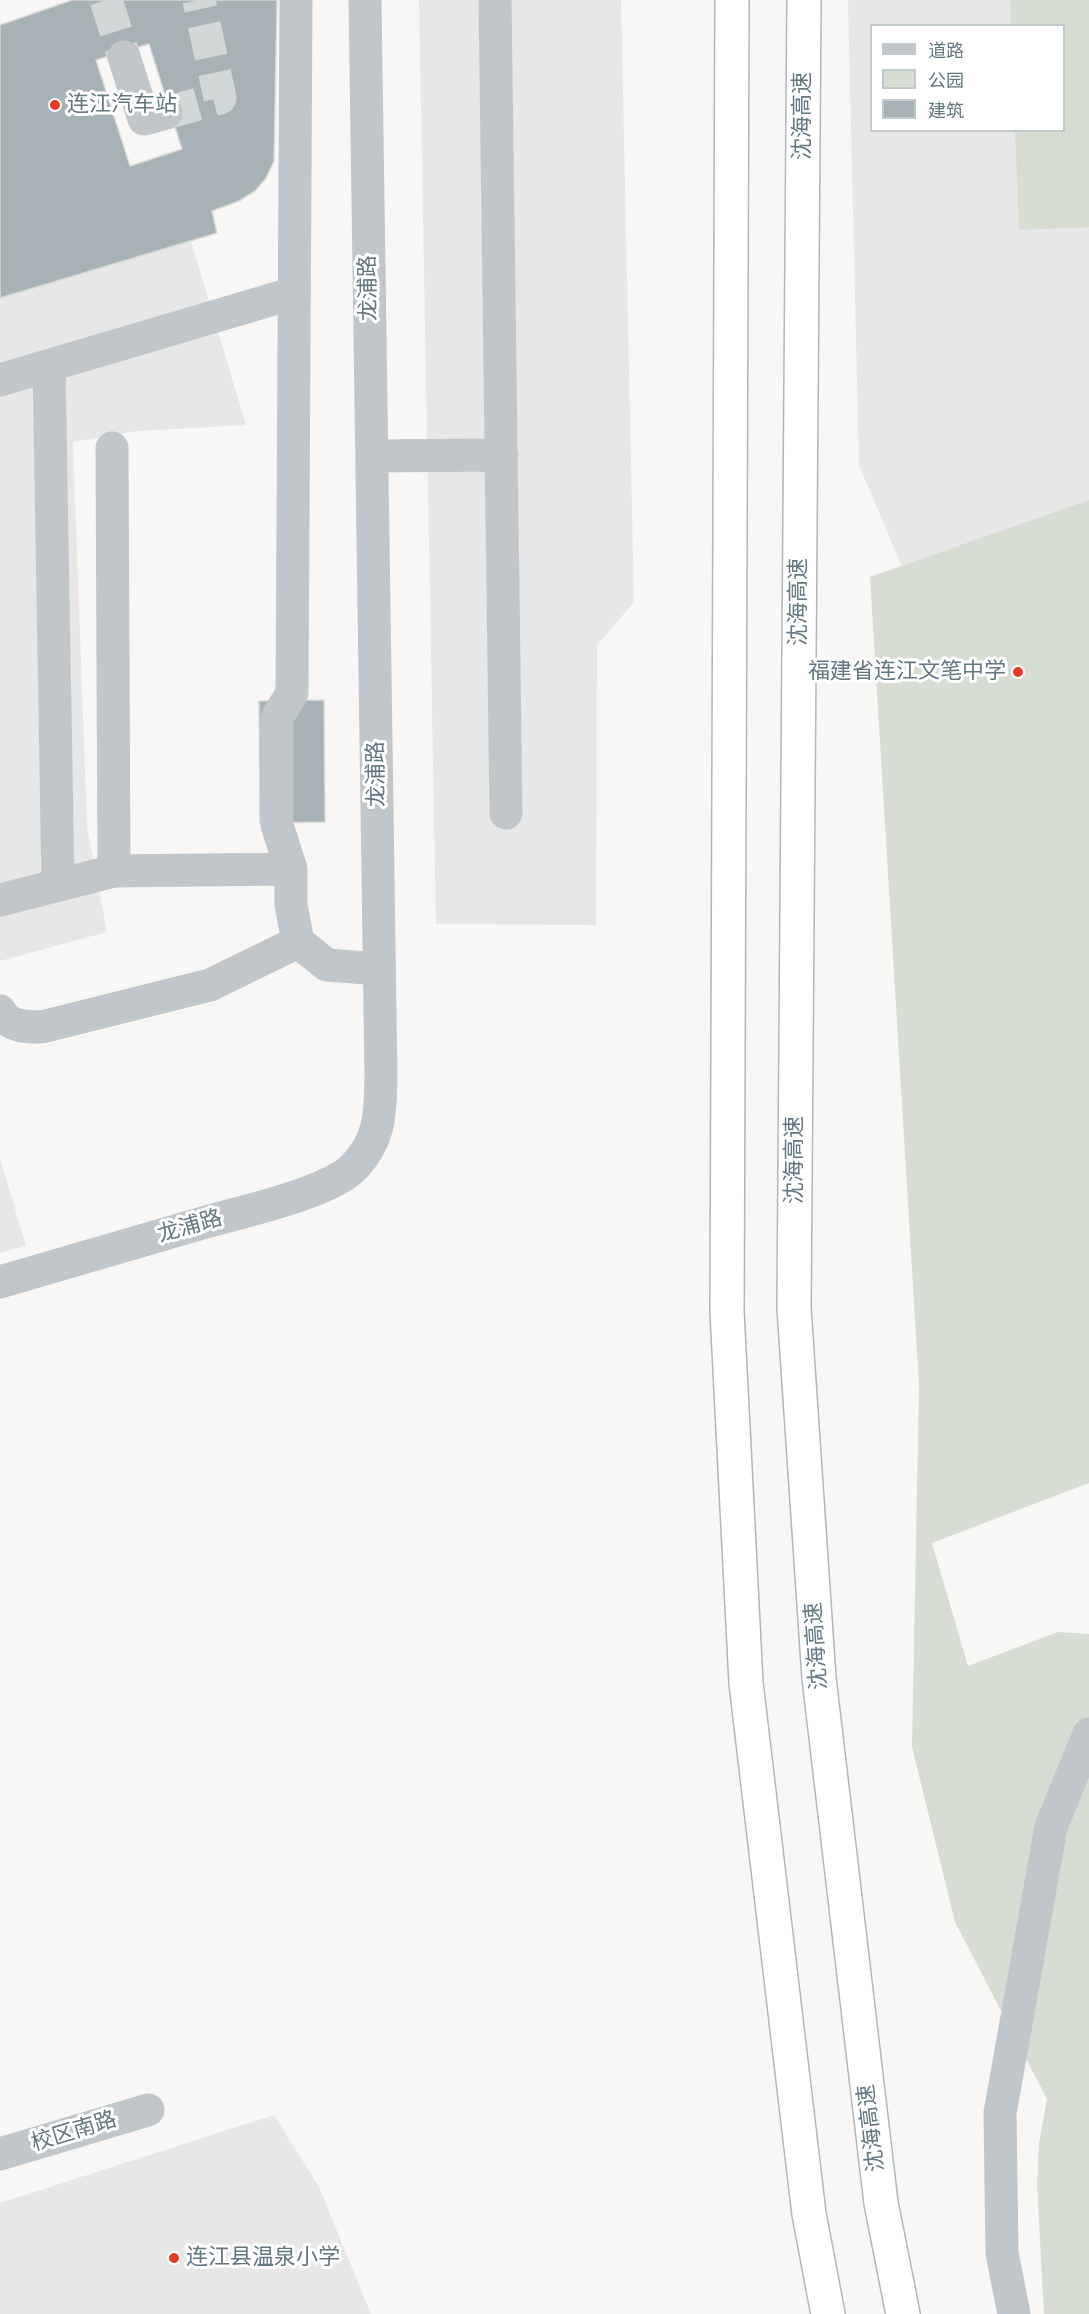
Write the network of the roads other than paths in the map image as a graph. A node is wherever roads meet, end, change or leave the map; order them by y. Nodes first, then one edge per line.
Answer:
1 (296, 0) edge
2 (365, 0) edge
3 (495, 0) edge
4 (732, 0) edge
5 (804, 0) edge
6 (124, 57) tunnel mouth
7 (166, 113) tunnel mouth
8 (294, 293) junction
9 (49, 366) junction
10 (0, 380) edge
11 (112, 448) dead end
12 (502, 455) junction
13 (372, 456) junction
14 (506, 813) dead end
15 (291, 869) junction
16 (114, 870) junction
17 (58, 884) junction
18 (0, 900) edge
19 (298, 942) junction
20 (379, 969) junction
21 (0, 1011) edge
22 (0, 1282) edge
23 (1089, 1734) edge
24 (148, 2110) dead end
25 (0, 2154) edge
26 (828, 2314) edge
27 (903, 2314) edge
28 (1014, 2314) edge

1 - 8 street
2 - 13 street, 龙浦路
3 - 12 street
4 - 26 highway
5 - 27 highway, 沈海高速
6 - 7 street
8 - 9 street
8 - 15 street
9 - 10 street
9 - 17 street
11 - 16 street
12 - 13 street
12 - 14 street
13 - 20 street, 龙浦路
15 - 16 street
15 - 19 street
16 - 17 street
17 - 18 street
19 - 20 street
19 - 21 street
20 - 22 street, 龙浦路
23 - 28 street
24 - 25 street, 校区南路

